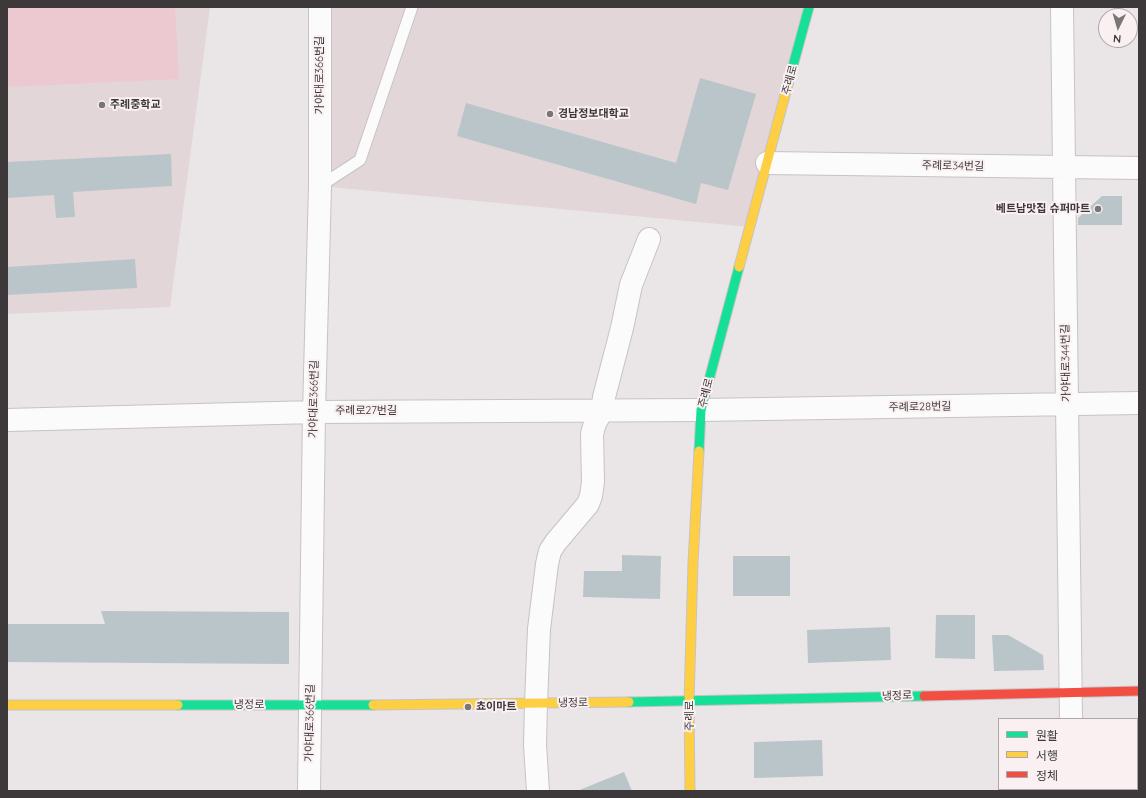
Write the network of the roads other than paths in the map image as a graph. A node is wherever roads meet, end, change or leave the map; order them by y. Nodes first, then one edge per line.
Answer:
1 (320, 7) edge
2 (412, 7) edge
3 (809, 7) edge
4 (1062, 7) edge
5 (767, 163) junction
6 (1064, 168) junction
7 (1139, 168) edge
8 (320, 186) junction
9 (649, 239) dead end
10 (1067, 404) junction
11 (1139, 404) edge
12 (701, 410) junction
13 (602, 411) junction
14 (314, 412) junction
15 (7, 420) edge
16 (1139, 691) edge
17 (1070, 692) junction
18 (689, 702) junction
19 (536, 703) junction
20 (7, 705) edge
21 (310, 705) junction
22 (1071, 718) edge
23 (310, 791) edge
24 (538, 791) edge
25 (690, 791) edge

1 - 8 street, 가야대로366번길
2 - 8 lane
3 - 5 main road, 주례로
4 - 6 street, 가야대로344번길
5 - 6 street, 주례로34번길
5 - 12 main road, 주례로
6 - 7 street, 주례로34번길
6 - 10 street, 가야대로344번길
8 - 14 street, 가야대로366번길
9 - 13 street
10 - 11 street, 주례로28번길
10 - 12 street, 주례로28번길
10 - 17 street, 가야대로344번길
12 - 13 street, 주례로27번길
12 - 18 main road, 주례로
13 - 14 street, 주례로27번길
13 - 19 street
14 - 15 street, 주례로27번길
14 - 21 street, 가야대로366번길
16 - 17 main road, 냉정로
17 - 18 main road, 냉정로
17 - 22 street, 가야대로344번길
18 - 19 main road, 냉정로
18 - 25 main road, 주례로
19 - 21 main road, 냉정로
19 - 24 street
20 - 21 main road, 냉정로
21 - 23 street, 가야대로366번길

